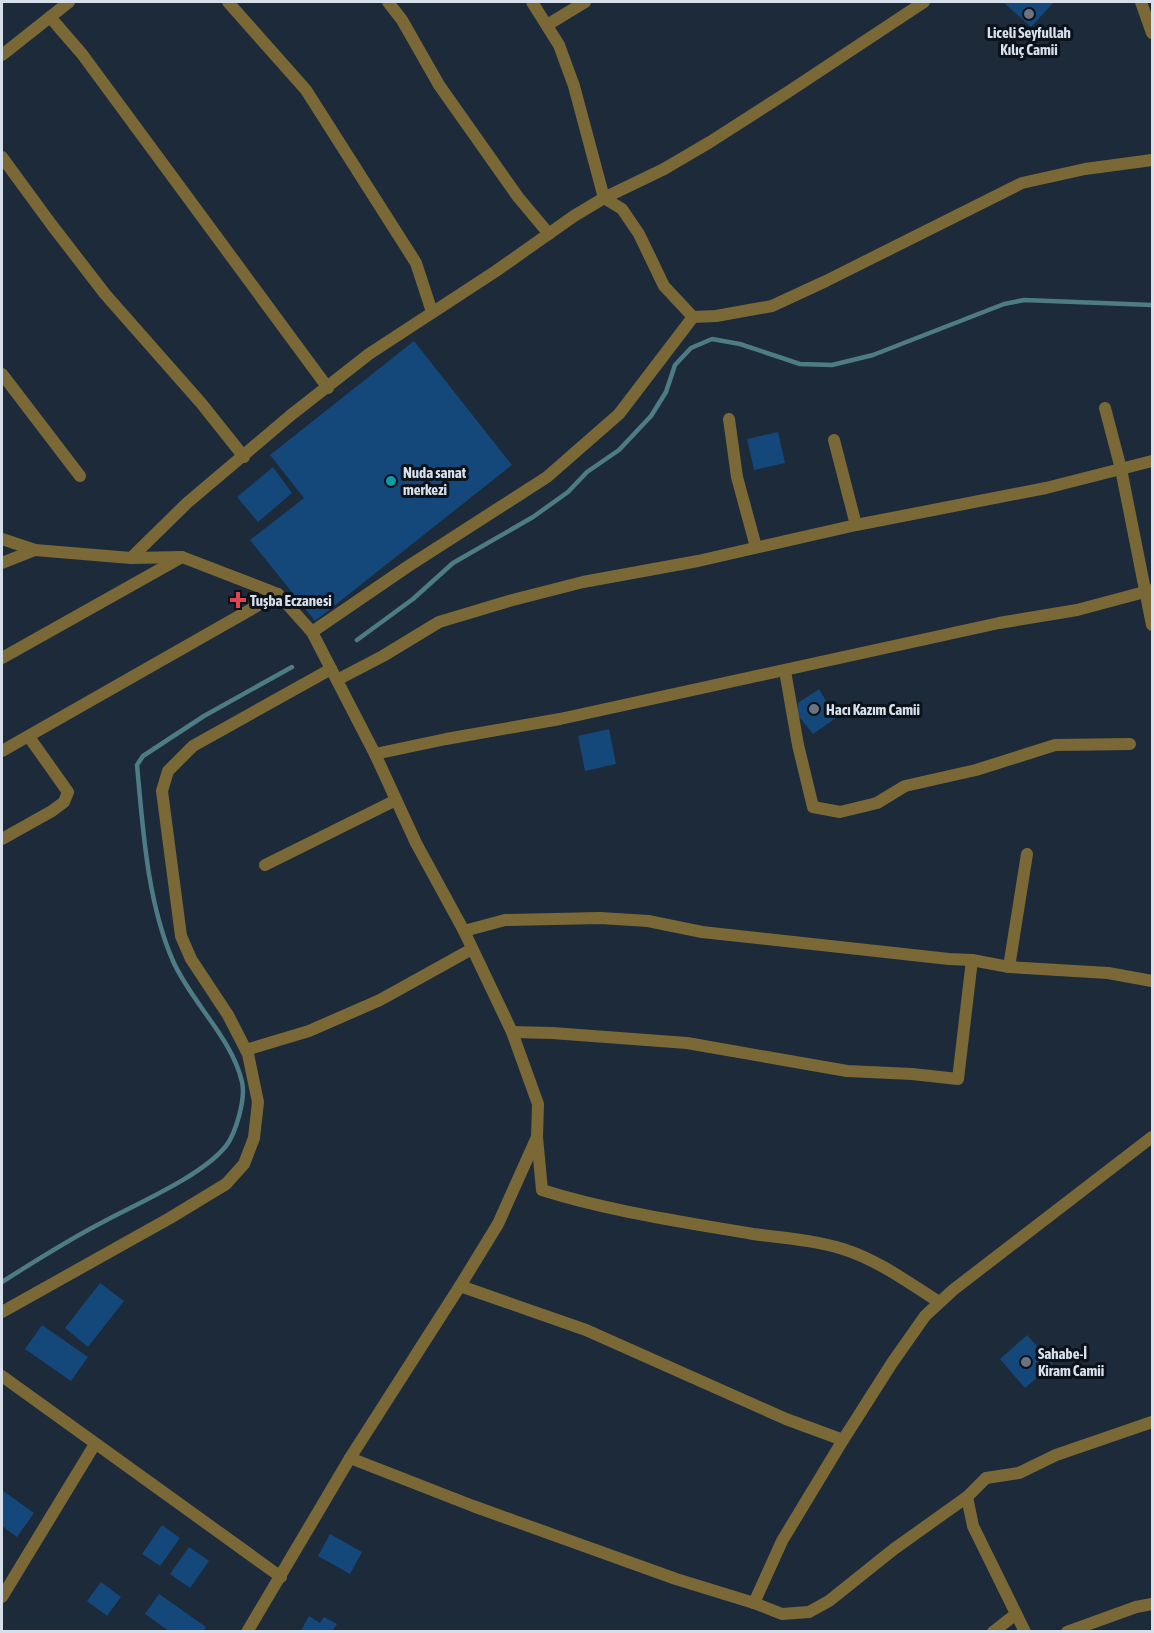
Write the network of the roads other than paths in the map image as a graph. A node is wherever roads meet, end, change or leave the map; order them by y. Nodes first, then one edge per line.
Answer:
1 (69, 2) edge
2 (228, 2) edge
3 (388, 2) edge
4 (532, 2) edge
5 (585, 2) edge
6 (924, 2) edge
7 (1141, 2) edge
8 (50, 17) junction
9 (547, 25) junction
10 (1152, 33) edge
11 (2, 55) edge
12 (2, 157) edge
13 (1152, 160) edge
14 (604, 198) junction
15 (549, 234) junction
16 (432, 312) junction
17 (693, 316) junction
18 (2, 374) edge
19 (328, 388) junction
20 (1105, 408) dead end
21 (729, 419) dead end
22 (834, 440) dead end
23 (244, 456) junction
24 (1152, 461) edge
25 (1121, 470) junction
26 (80, 476) dead end
27 (856, 525) junction
28 (2, 539) edge
29 (756, 547) junction
30 (35, 550) junction
31 (182, 557) junction
32 (131, 558) junction
33 (2, 563) edge
34 (1149, 590) edge
35 (278, 594) junction
36 (1152, 625) edge
37 (312, 632) junction
38 (2, 658) edge
39 (785, 671) junction
40 (334, 675) junction
41 (29, 736) junction
42 (1130, 744) dead end
43 (2, 752) edge
44 (375, 754) junction
45 (396, 800) junction
46 (2, 839) edge
47 (1027, 854) dead end
48 (265, 865) dead end
49 (464, 931) junction
50 (472, 949) junction
51 (972, 960) junction
52 (1009, 967) junction
53 (1152, 981) edge
54 (512, 1032) junction
55 (246, 1050) junction
56 (537, 1137) junction
57 (1152, 1137) edge
58 (460, 1286) junction
59 (939, 1302) junction
60 (2, 1312) edge
61 (2, 1376) edge
62 (1152, 1422) edge
63 (843, 1440) junction
64 (96, 1444) junction
65 (350, 1458) junction
66 (967, 1497) junction
67 (281, 1577) junction
68 (2, 1597) edge
69 (754, 1603) junction
70 (1152, 1604) edge
71 (1016, 1614) junction
72 (247, 1632) edge
73 (993, 1632) edge
74 (1025, 1632) edge
75 (1067, 1632) edge

1 - 8 street
2 - 16 street
3 - 15 street
4 - 9 street
5 - 9 street
6 - 14 street
7 - 10 street
8 - 11 street
8 - 19 street
9 - 14 street
12 - 23 street
13 - 17 street
14 - 15 street
14 - 17 street
15 - 16 street
16 - 19 street
17 - 37 street
18 - 26 street
19 - 23 street
20 - 25 street
21 - 29 street
22 - 27 street
23 - 32 street
24 - 25 street
25 - 27 street
25 - 34 street
27 - 29 street
28 - 30 street
29 - 40 street
30 - 32 street
30 - 33 street
31 - 32 street
31 - 35 street
31 - 38 street
34 - 36 street
34 - 39 street
35 - 37 street
35 - 41 street
37 - 40 street
39 - 42 street
39 - 44 street
40 - 44 street
40 - 55 street
41 - 43 street
41 - 46 street
44 - 45 street
45 - 48 street
45 - 49 street
47 - 52 street
49 - 50 street
49 - 51 street
50 - 54 street
50 - 55 street
51 - 52 street
51 - 54 street
52 - 53 street
54 - 56 street
55 - 60 street
56 - 58 street
56 - 59 street
57 - 59 street
58 - 63 street
58 - 65 street
59 - 63 street
61 - 64 street
62 - 66 street
63 - 69 street
64 - 67 street
64 - 68 street
65 - 67 street
65 - 69 street
66 - 69 street
66 - 71 street
67 - 72 street
70 - 75 street
71 - 73 street
71 - 74 street

